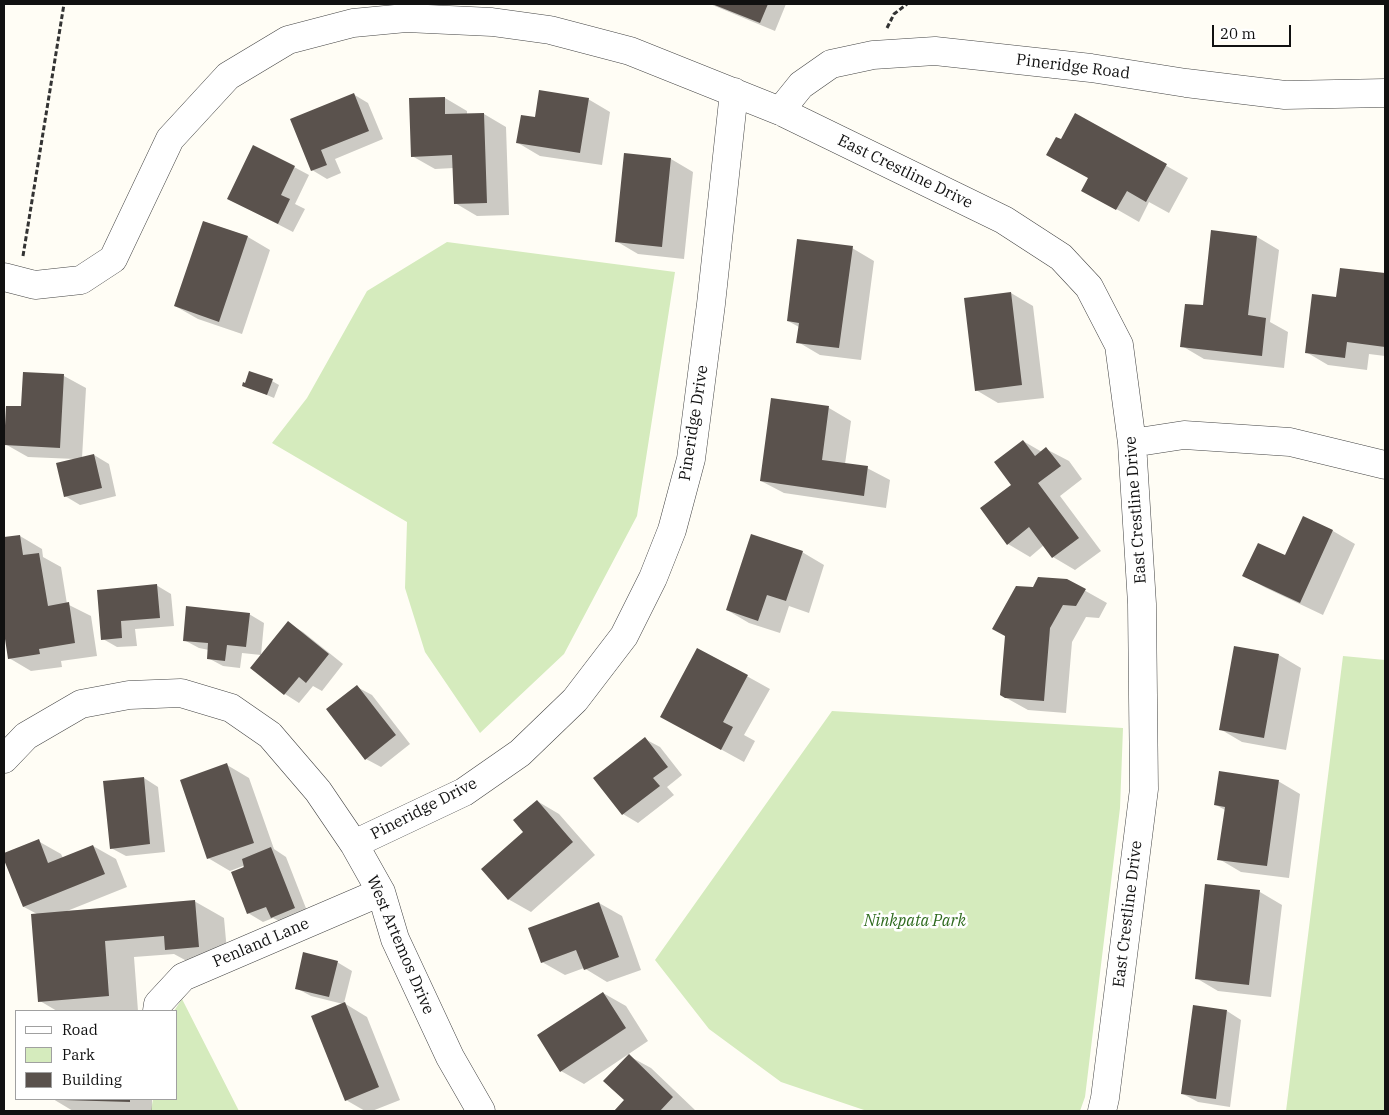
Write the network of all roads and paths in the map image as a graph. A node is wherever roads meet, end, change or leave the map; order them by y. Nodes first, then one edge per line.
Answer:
1 (64, 4) edge
2 (734, 92) junction
3 (1385, 93) edge
4 (780, 111) junction
5 (12, 279) edge
6 (1132, 443) junction
7 (1385, 464) edge
8 (4, 760) edge
9 (354, 844) junction
10 (381, 892) junction
11 (157, 1010) edge
12 (481, 1111) edge
13 (1102, 1111) edge

1 - 5 path
2 - 4 street, East Crestline Drive
2 - 5 street, East Crestline Drive
2 - 9 street, Pineridge Drive
3 - 4 street, Pineridge Road
4 - 6 street, East Crestline Drive
6 - 7 street
6 - 13 street, East Crestline Drive
8 - 9 street, West Artemos Drive
9 - 10 street, West Artemos Drive
10 - 11 street, Penland Lane
10 - 12 street, West Artemos Drive

